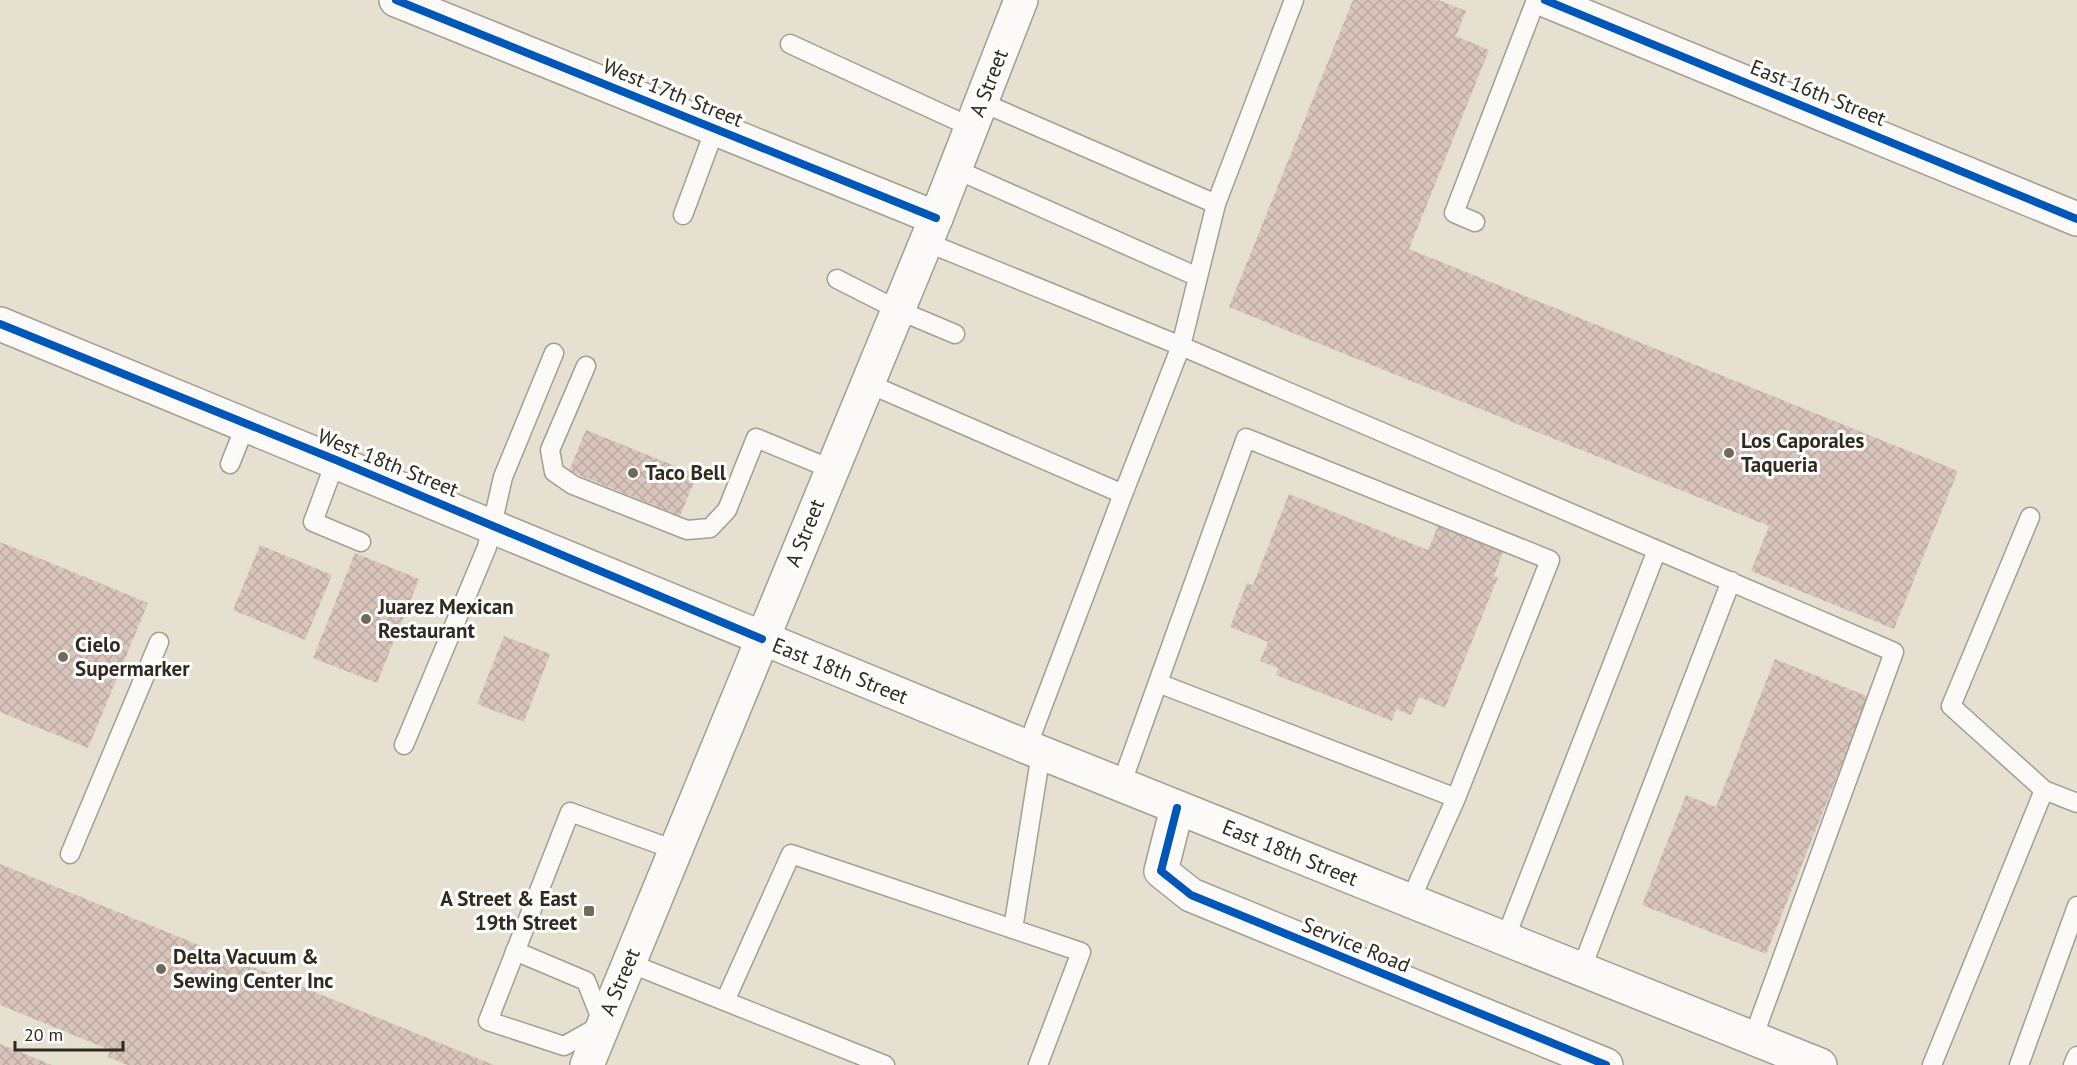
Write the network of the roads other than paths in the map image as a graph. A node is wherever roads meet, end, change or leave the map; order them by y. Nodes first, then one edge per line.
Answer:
1 (396, 0) edge
2 (1021, 0) edge
3 (1294, 0) edge
4 (1536, 0) edge
5 (1545, 0) edge
6 (790, 44) dead end
7 (976, 114) junction
8 (716, 129) junction
9 (955, 169) junction
10 (1216, 204) junction
11 (683, 214) dead end
12 (2077, 219) edge
13 (1475, 222) dead end
14 (931, 230) junction
15 (1198, 277) junction
16 (837, 279) dead end
17 (897, 310) junction
18 (0, 324) edge
19 (955, 334) dead end
20 (1181, 346) junction
21 (554, 353) dead end
22 (586, 366) dead end
23 (867, 384) junction
24 (246, 424) junction
25 (336, 460) junction
26 (230, 464) dead end
27 (831, 469) junction
28 (1123, 494) junction
29 (2030, 517) dead end
30 (492, 525) junction
31 (361, 542) dead end
32 (1657, 550) junction
33 (1731, 581) junction
34 (762, 639) junction
35 (159, 642) dead end
36 (1158, 683) junction
37 (404, 745) dead end
38 (1034, 750) junction
39 (1121, 785) junction
40 (2044, 790) junction
41 (1456, 798) junction
42 (2077, 804) edge
43 (1177, 808) junction
44 (675, 850) junction
45 (70, 854) dead end
46 (1410, 901) junction
47 (2077, 906) edge
48 (1013, 929) junction
49 (1505, 939) junction
50 (515, 951) junction
51 (629, 963) junction
52 (1581, 970) junction
53 (725, 1001) junction
54 (603, 1024) junction
55 (1753, 1038) junction
56 (2077, 1056) edge
57 (587, 1065) edge
58 (885, 1065) edge
59 (1038, 1065) edge
60 (1606, 1065) edge
61 (1820, 1065) edge
62 (1932, 1065) edge
63 (2019, 1065) edge
64 (2073, 1065) edge

1 - 8 street, West 17th Street
2 - 7 street, A Street
3 - 10 lane
4 - 13 lane
5 - 12 street, East 16th Street
6 - 7 lane
7 - 9 street, A Street
7 - 10 lane
8 - 11 lane
8 - 14 street, West 17th Street
9 - 14 street, A Street
9 - 15 lane
10 - 15 lane
14 - 17 street, A Street
14 - 20 lane
15 - 20 lane
16 - 17 lane
17 - 19 lane
17 - 23 street, A Street
18 - 24 street, West 18th Street
20 - 28 lane
20 - 32 lane
21 - 30 lane
22 - 27 lane
23 - 27 street, A Street
23 - 28 lane
24 - 25 street, West 18th Street
24 - 26 lane
25 - 30 street, West 18th Street
25 - 31 lane
27 - 34 street, A Street
28 - 38 lane
29 - 40 lane
30 - 34 street, West 18th Street
30 - 37 lane
32 - 33 lane
32 - 49 lane
33 - 52 lane
33 - 55 lane
34 - 38 street, East 18th Street
34 - 44 street, A Street
35 - 45 lane
36 - 39 lane
36 - 41 lane
36 - 41 lane
38 - 39 street, East 18th Street
38 - 48 lane
39 - 43 street, East 18th Street
40 - 42 lane
40 - 62 lane
41 - 46 lane
43 - 46 street, East 18th Street
43 - 60 street, Service Road
44 - 50 lane
44 - 51 street, A Street
46 - 49 street, East 18th Street
47 - 63 lane
48 - 53 lane
48 - 59 lane
49 - 52 street, East 18th Street
50 - 54 lane
50 - 54 lane
51 - 53 lane
51 - 54 street, A Street
52 - 55 street, East 18th Street
53 - 58 lane
54 - 57 street, A Street
55 - 61 street, East 18th Street
56 - 64 lane

